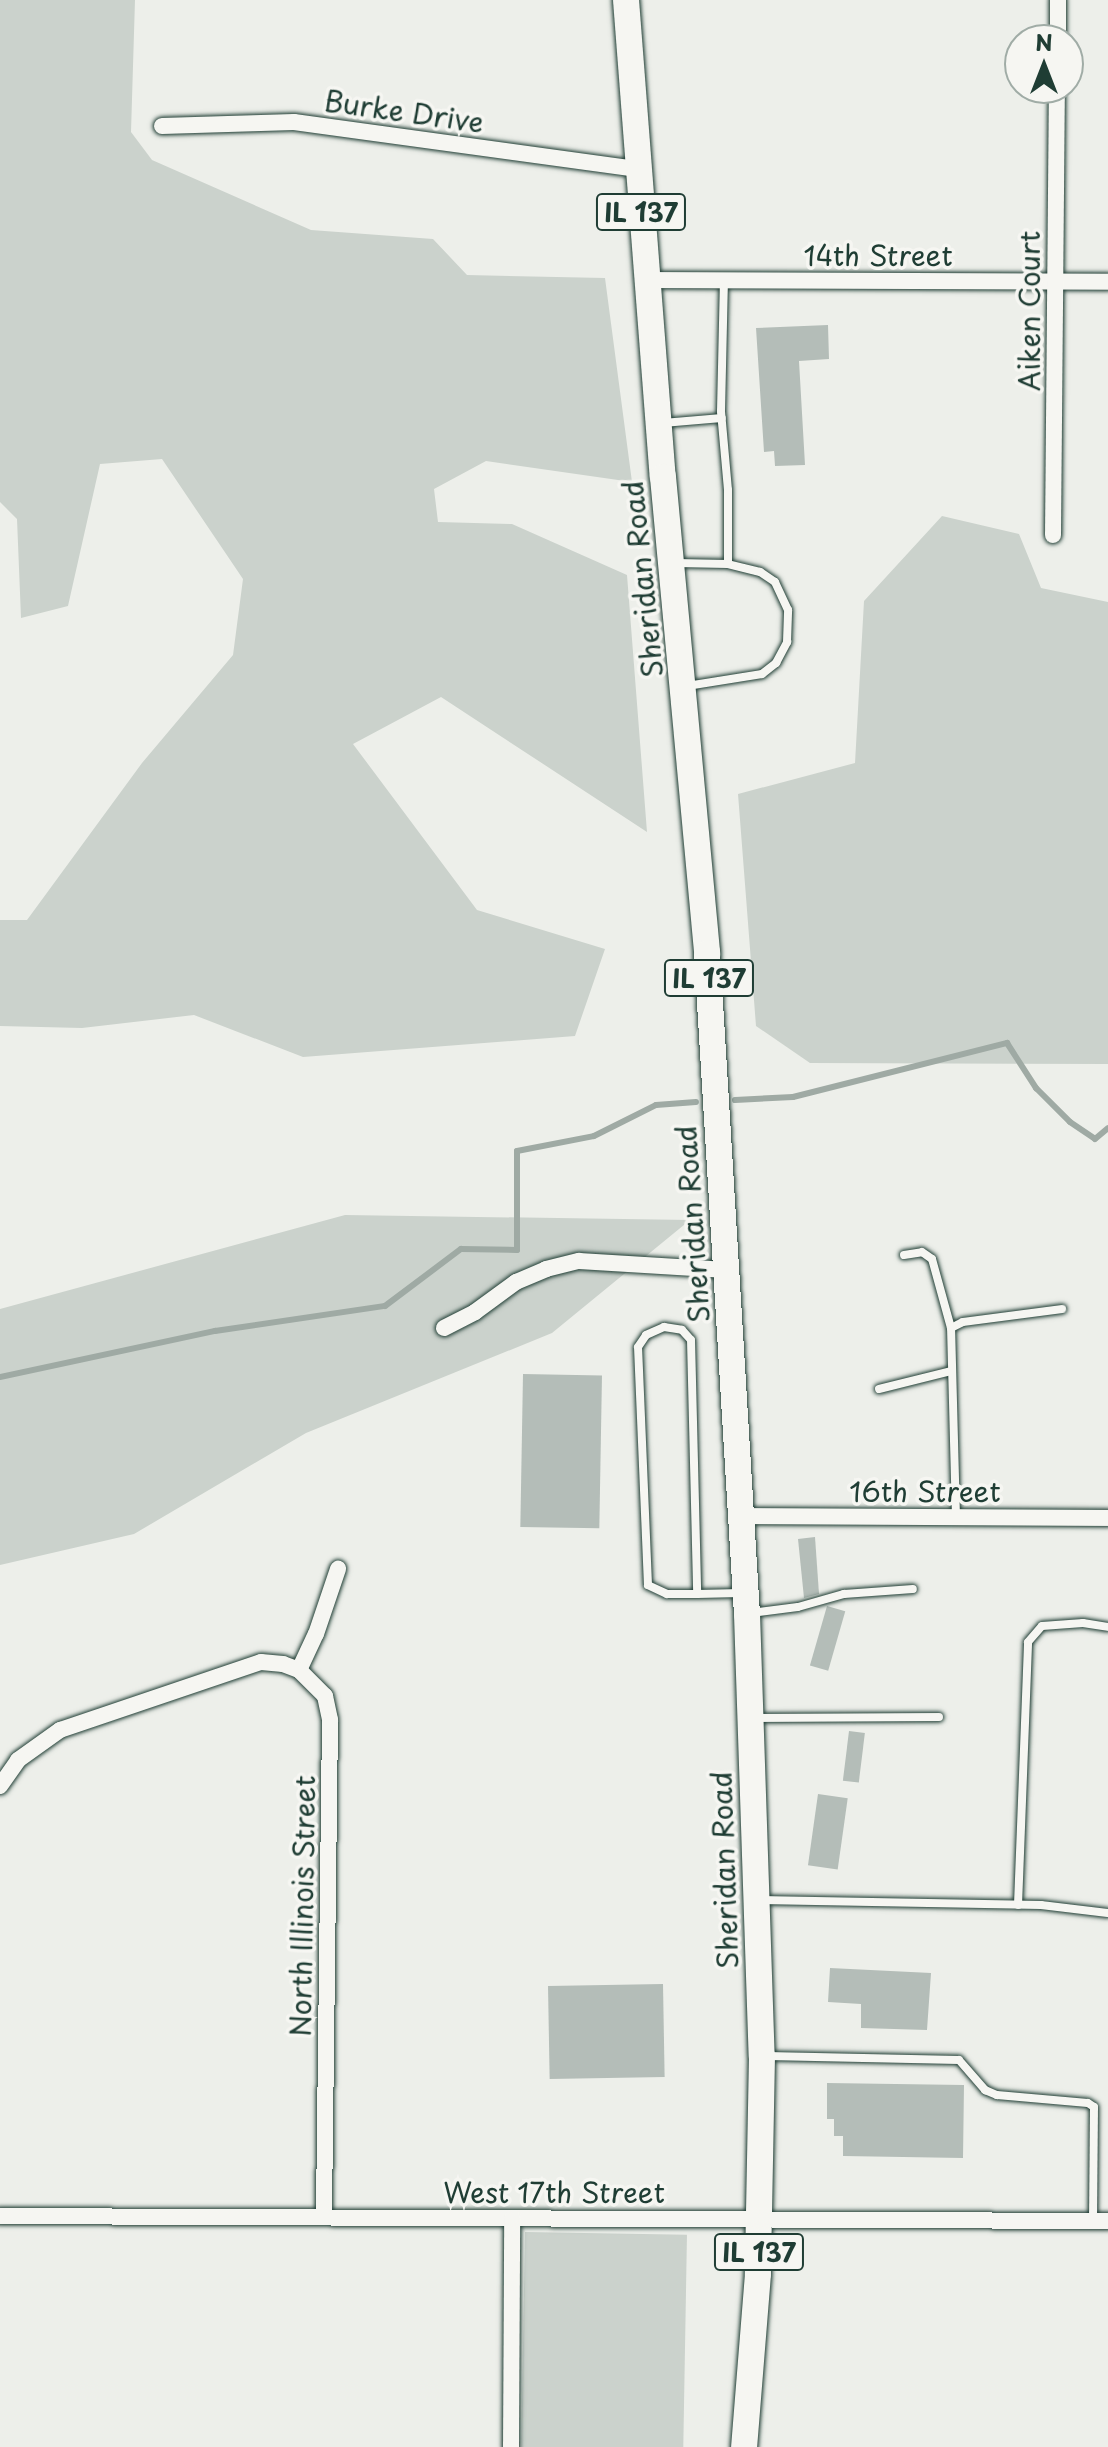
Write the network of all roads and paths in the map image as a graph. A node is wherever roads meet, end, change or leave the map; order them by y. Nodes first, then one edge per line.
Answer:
1 (626, 0) edge
2 (1058, 0) edge
3 (1058, 24) edge
4 (1057, 104) edge
5 (162, 126) dead end
6 (638, 169) junction
7 (647, 280) junction
8 (724, 281) junction
9 (1055, 282) junction
10 (1108, 282) edge
11 (722, 418) junction
12 (659, 424) junction
13 (1053, 535) dead end
14 (672, 563) junction
15 (728, 564) junction
16 (684, 687) junction
17 (904, 1255) dead end
18 (727, 1270) junction
19 (1062, 1309) dead end
20 (444, 1328) dead end
21 (951, 1328) junction
22 (951, 1371) junction
23 (879, 1389) dead end
24 (742, 1516) junction
25 (956, 1517) junction
26 (1108, 1518) edge
27 (338, 1569) dead end
28 (913, 1589) dead end
29 (697, 1594) junction
30 (746, 1604) junction
31 (1108, 1627) edge
32 (299, 1670) junction
33 (939, 1717) dead end
34 (752, 1718) junction
35 (0, 1786) edge
36 (758, 1900) junction
37 (1018, 1905) junction
38 (1108, 1913) edge
39 (762, 2056) junction
40 (0, 2216) edge
41 (324, 2217) junction
42 (512, 2218) junction
43 (760, 2219) junction
44 (1100, 2221) edge
45 (511, 2447) edge
46 (744, 2447) edge

1 - 6 main road, Sheridan Road / IL 137
2 - 3 street
4 - 9 street, Aiken Court
5 - 6 street, Burke Drive
6 - 7 main road, Sheridan Road / IL 137
7 - 8 street, 14th Street
7 - 12 main road, Sheridan Road / IL 137
8 - 9 street, 14th Street
8 - 11 lane
9 - 10 street, 14th Street
9 - 13 street, Aiken Court
11 - 12 lane
11 - 15 lane
12 - 14 main road, Sheridan Road / IL 137
14 - 15 lane
14 - 16 main road, Sheridan Road / IL 137
15 - 16 lane
16 - 18 main road, Sheridan Road / IL 137
17 - 21 lane
18 - 20 street
18 - 24 main road, Sheridan Road / IL 137
19 - 21 lane
21 - 22 lane
22 - 23 lane
22 - 25 lane
24 - 25 street, 16th Street
24 - 30 main road, Sheridan Road / IL 137
25 - 26 street, 16th Street
27 - 32 street
28 - 30 lane
29 - 29 lane
29 - 30 lane
30 - 34 main road, Sheridan Road / IL 137
31 - 37 lane
32 - 35 street
32 - 41 street, North Illinois Street
33 - 34 lane
34 - 36 main road, Sheridan Road / IL 137
36 - 37 lane
36 - 39 main road, Sheridan Road / IL 137
37 - 38 lane
39 - 43 main road, Sheridan Road / IL 137
39 - 44 lane
40 - 41 street, West 17th Street
41 - 42 street, West 17th Street
42 - 43 street, West 17th Street
42 - 45 street
43 - 44 street, West 17th Street
43 - 46 main road, Sheridan Road / IL 137

